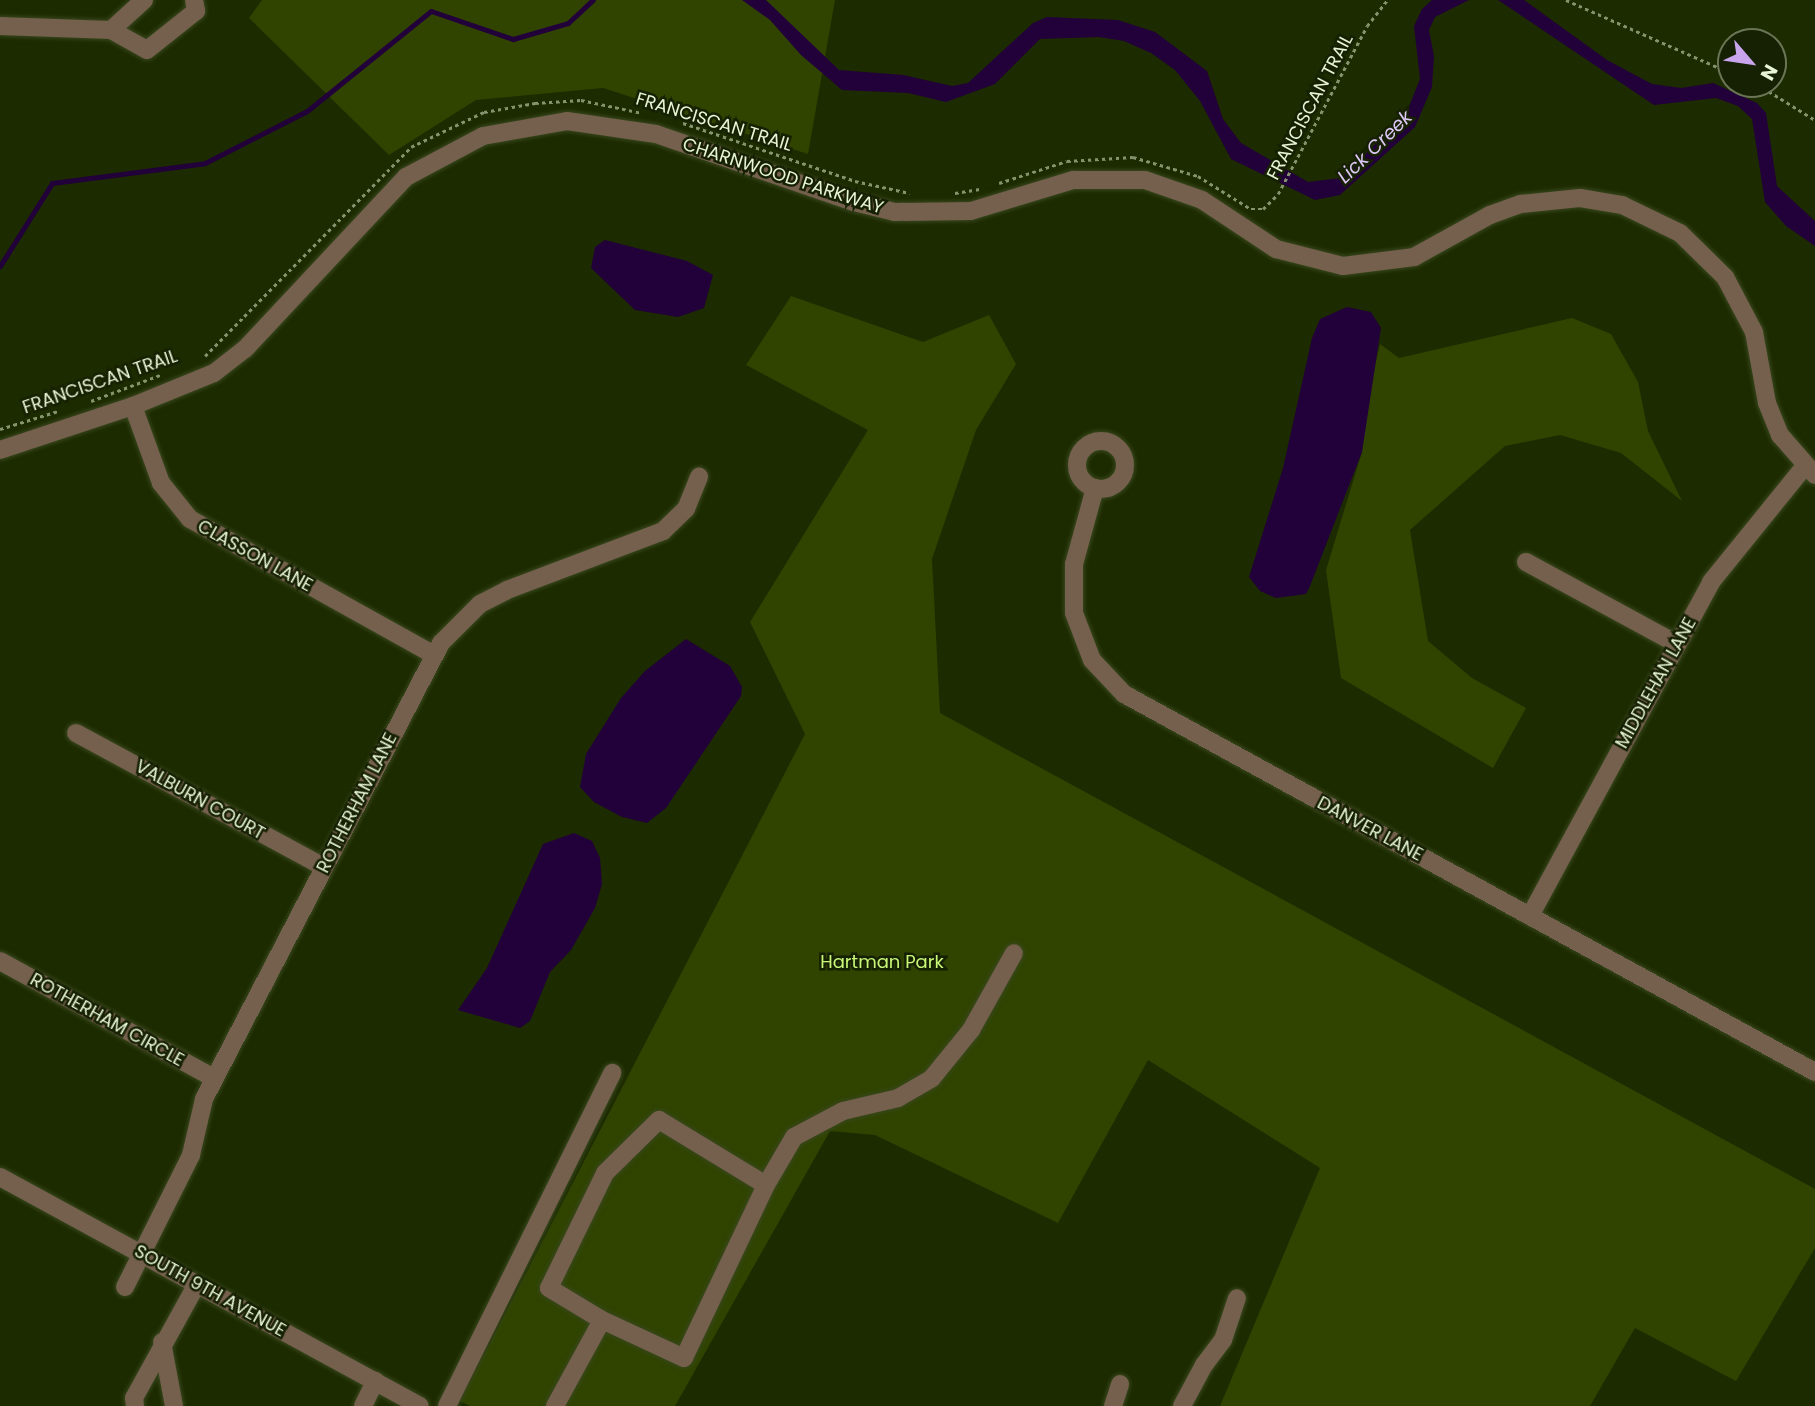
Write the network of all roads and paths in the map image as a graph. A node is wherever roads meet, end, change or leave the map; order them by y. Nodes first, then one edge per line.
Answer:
1 (144, 0) edge
2 (194, 0) edge
3 (1387, 0) edge
4 (1566, 0) edge
5 (0, 26) edge
6 (111, 30) junction
7 (1717, 66) edge
8 (1780, 98) edge
9 (643, 114) dead end
10 (1815, 120) edge
11 (681, 123) dead end
12 (913, 193) dead end
13 (953, 193) dead end
14 (195, 361) dead end
15 (167, 372) dead end
16 (84, 404) dead end
17 (133, 406) junction
18 (61, 410) dead end
19 (0, 429) edge
20 (0, 450) edge
21 (1810, 470) edge
22 (699, 477) dead end
23 (1095, 488) dead end
24 (1526, 562) dead end
25 (1677, 645) junction
26 (433, 654) junction
27 (76, 733) dead end
28 (324, 867) junction
29 (1530, 916) junction
30 (1014, 953) dead end
31 (0, 961) edge
32 (1815, 1072) edge
33 (612, 1073) dead end
34 (214, 1078) junction
35 (0, 1177) edge
36 (766, 1185) junction
37 (140, 1253) junction
38 (197, 1284) junction
39 (125, 1287) dead end
40 (1237, 1298) dead end
41 (602, 1320) junction
42 (162, 1342) junction
43 (375, 1381) junction
44 (1120, 1384) dead end
45 (135, 1406) edge
46 (174, 1406) edge
47 (363, 1406) edge
48 (420, 1406) edge
49 (447, 1406) edge
50 (555, 1406) edge
51 (1113, 1406) edge
52 (1182, 1406) edge

1 - 6 street
2 - 6 street
3 - 13 path, FRANCISCAN TRAIL
4 - 7 path
5 - 6 street
8 - 10 path
9 - 14 path, FRANCISCAN TRAIL
11 - 12 path, FRANCISCAN TRAIL
15 - 16 path, FRANCISCAN TRAIL
17 - 20 street, CHARNWOOD PARKWAY
17 - 21 street, CHARNWOOD PARKWAY
17 - 26 street, CLASSON LANE
18 - 19 path, FRANCISCAN TRAIL
21 - 25 street, MIDDLEHAN LANE
22 - 26 street, ROTHERHAM LANE
23 - 29 street, DANVER LANE
24 - 25 street
25 - 29 street, MIDDLEHAN LANE
26 - 28 street, ROTHERHAM LANE
27 - 28 street, VALBURN COURT
28 - 34 street, ROTHERHAM LANE
29 - 32 street, DANVER LANE
30 - 36 street
31 - 34 street, ROTHERHAM CIRCLE
33 - 49 street
34 - 37 street, ROTHERHAM LANE
35 - 37 street, SOUTH 9TH AVENUE
36 - 41 street
36 - 41 street
37 - 38 street, SOUTH 9TH AVENUE
37 - 39 street, ROTHERHAM LANE
38 - 42 street
38 - 43 street, SOUTH 9TH AVENUE
40 - 52 street
41 - 50 street
42 - 45 street
42 - 46 street
43 - 47 street
43 - 48 street, SOUTH 9TH AVENUE
44 - 51 street

